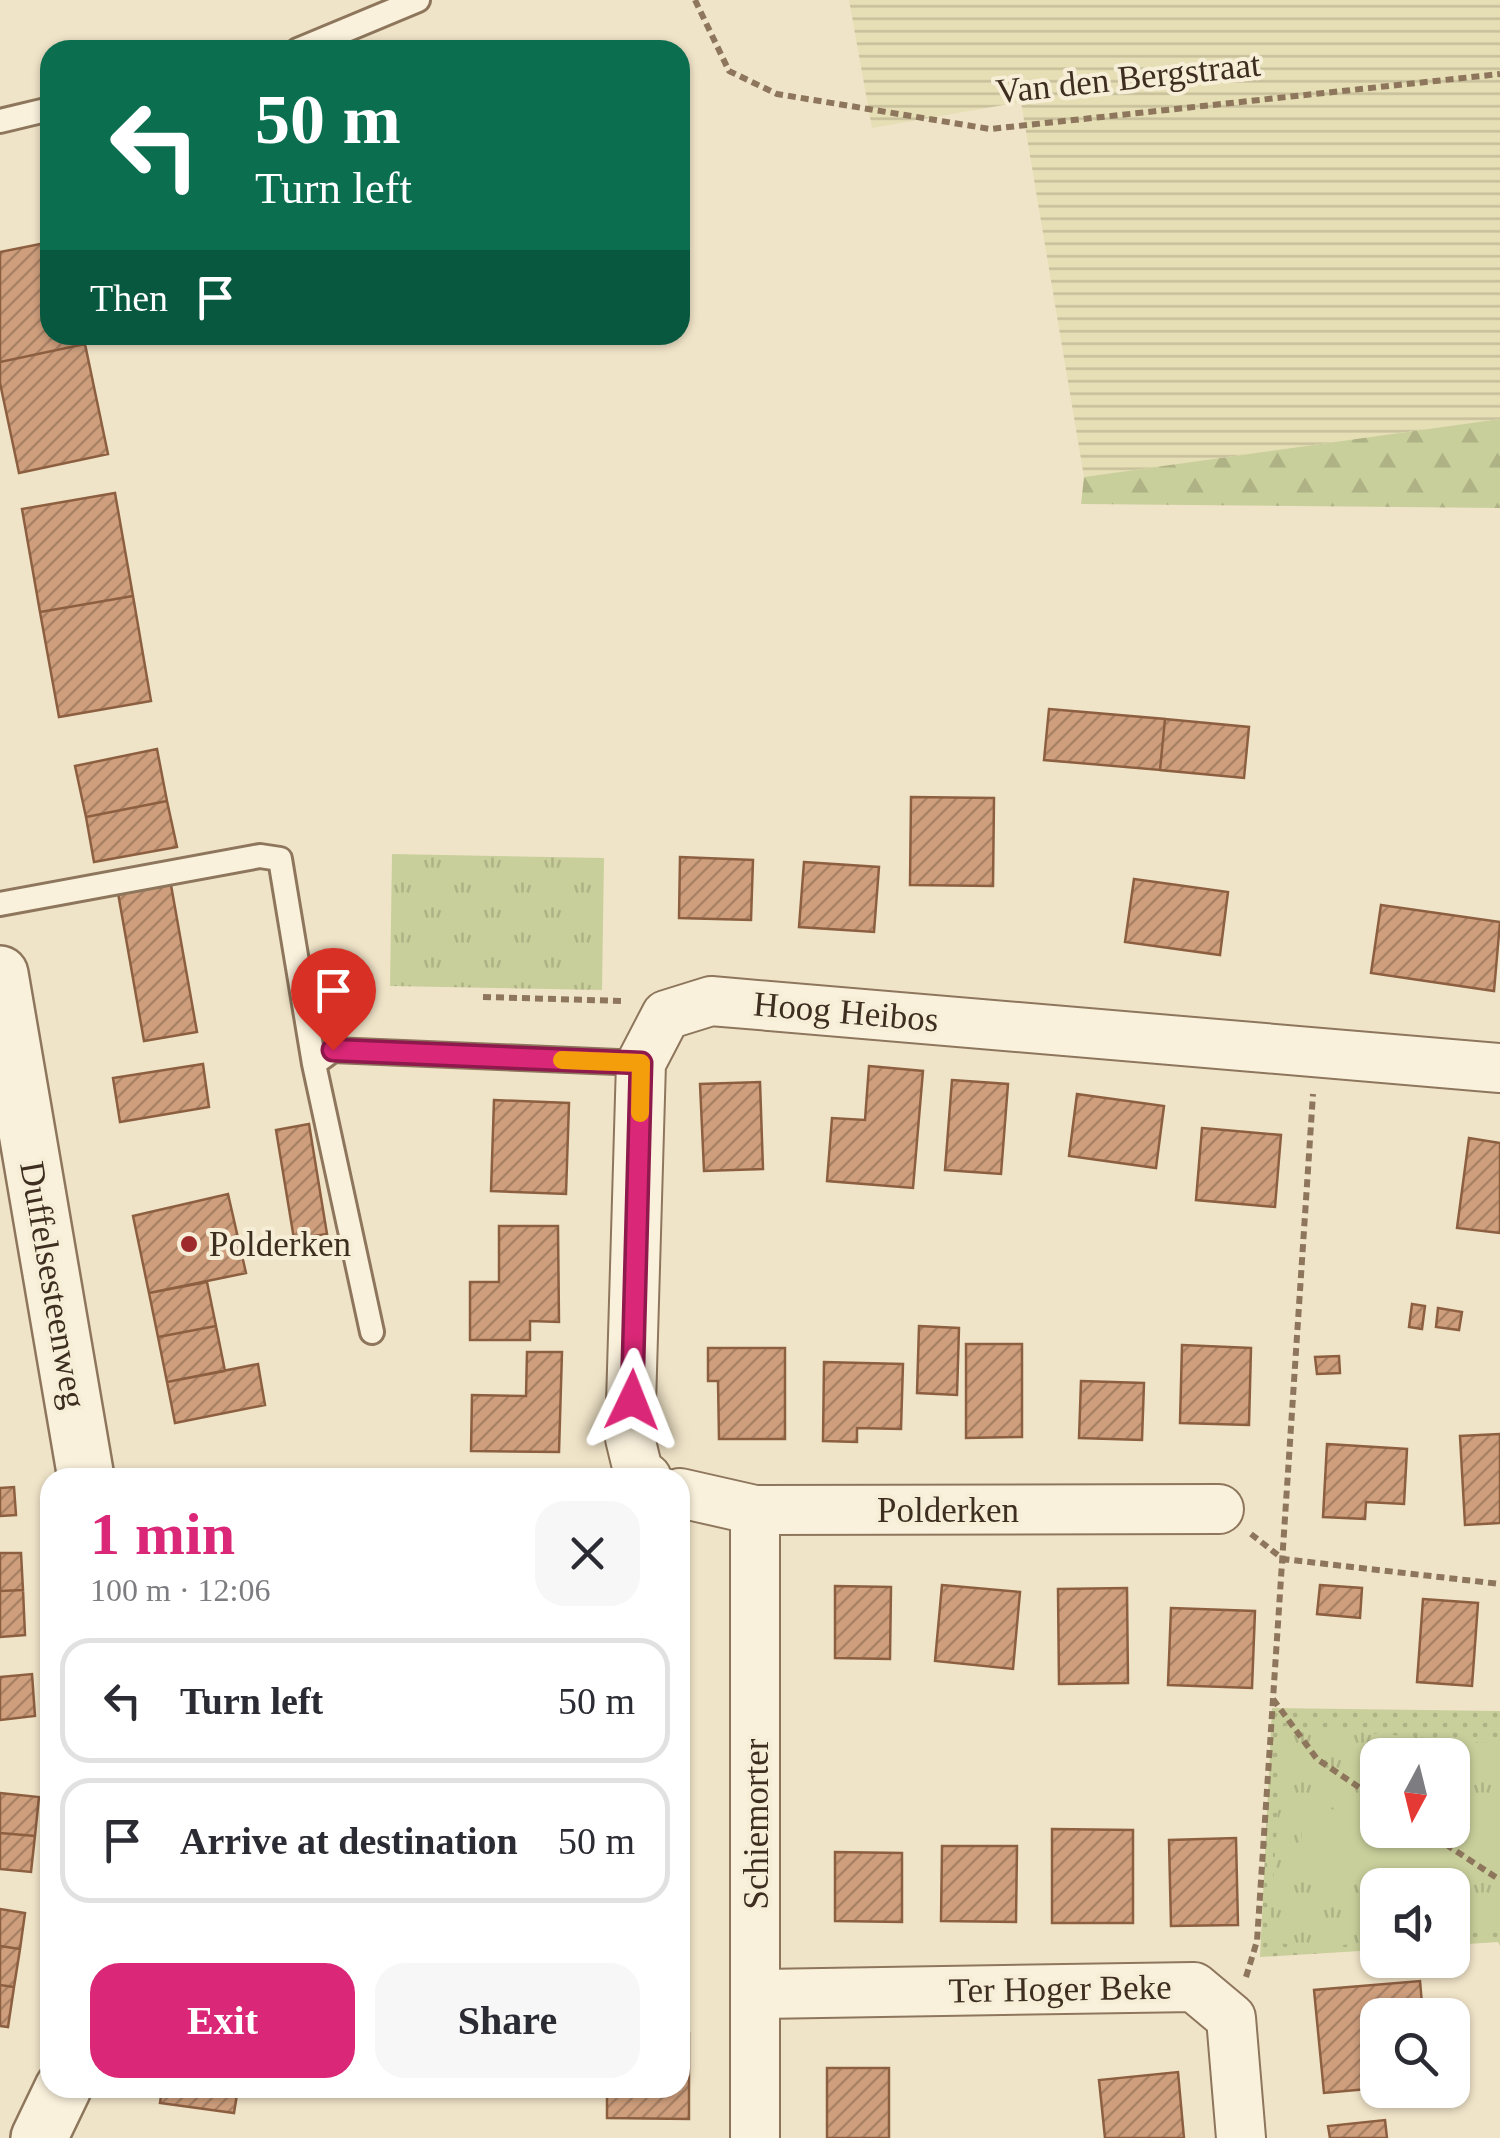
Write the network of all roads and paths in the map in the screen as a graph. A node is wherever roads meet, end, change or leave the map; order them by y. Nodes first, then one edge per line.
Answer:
1 (418, 0) edge
2 (695, 0) edge
3 (322, 40) edge
4 (1500, 74) edge
5 (40, 111) edge
6 (0, 121) edge
7 (0, 904) edge
8 (0, 974) edge
9 (483, 997) dead end
10 (666, 1016) junction
11 (1316, 1052) junction
12 (641, 1063) junction
13 (314, 1064) junction
14 (1500, 1068) edge
15 (372, 1332) dead end
16 (84, 1468) edge
17 (637, 1468) edge
18 (690, 1496) edge
19 (1219, 1508) joint
20 (755, 1510) junction
21 (1283, 1559) junction
22 (1500, 1584) edge
23 (1274, 1699) junction
24 (1360, 1788) edge
25 (1451, 1848) edge
26 (1500, 1880) edge
27 (756, 1994) junction
28 (1231, 2018) junction
29 (58, 2098) edge
30 (38, 2138) edge
31 (754, 2138) edge
32 (1241, 2138) edge

1 - 3 lane
2 - 4 path, Van den Bergstraat
5 - 6 lane
7 - 13 lane
8 - 16 street, Duffelsesteenweg
9 - 10 path
10 - 11 street, Hoog Heibos
10 - 12 street
11 - 14 street, Hoog Heibos
11 - 21 path
12 - 13 lane
12 - 17 street
13 - 15 lane
18 - 20 street, Polderken
19 - 20 street, Polderken
19 - 21 path
20 - 27 street, Schiemorter
21 - 22 path
21 - 23 path
23 - 24 path
23 - 28 path
25 - 26 path
27 - 28 street, Ter Hoger Beke
27 - 31 street, Schiemorter
28 - 32 street
29 - 30 street

